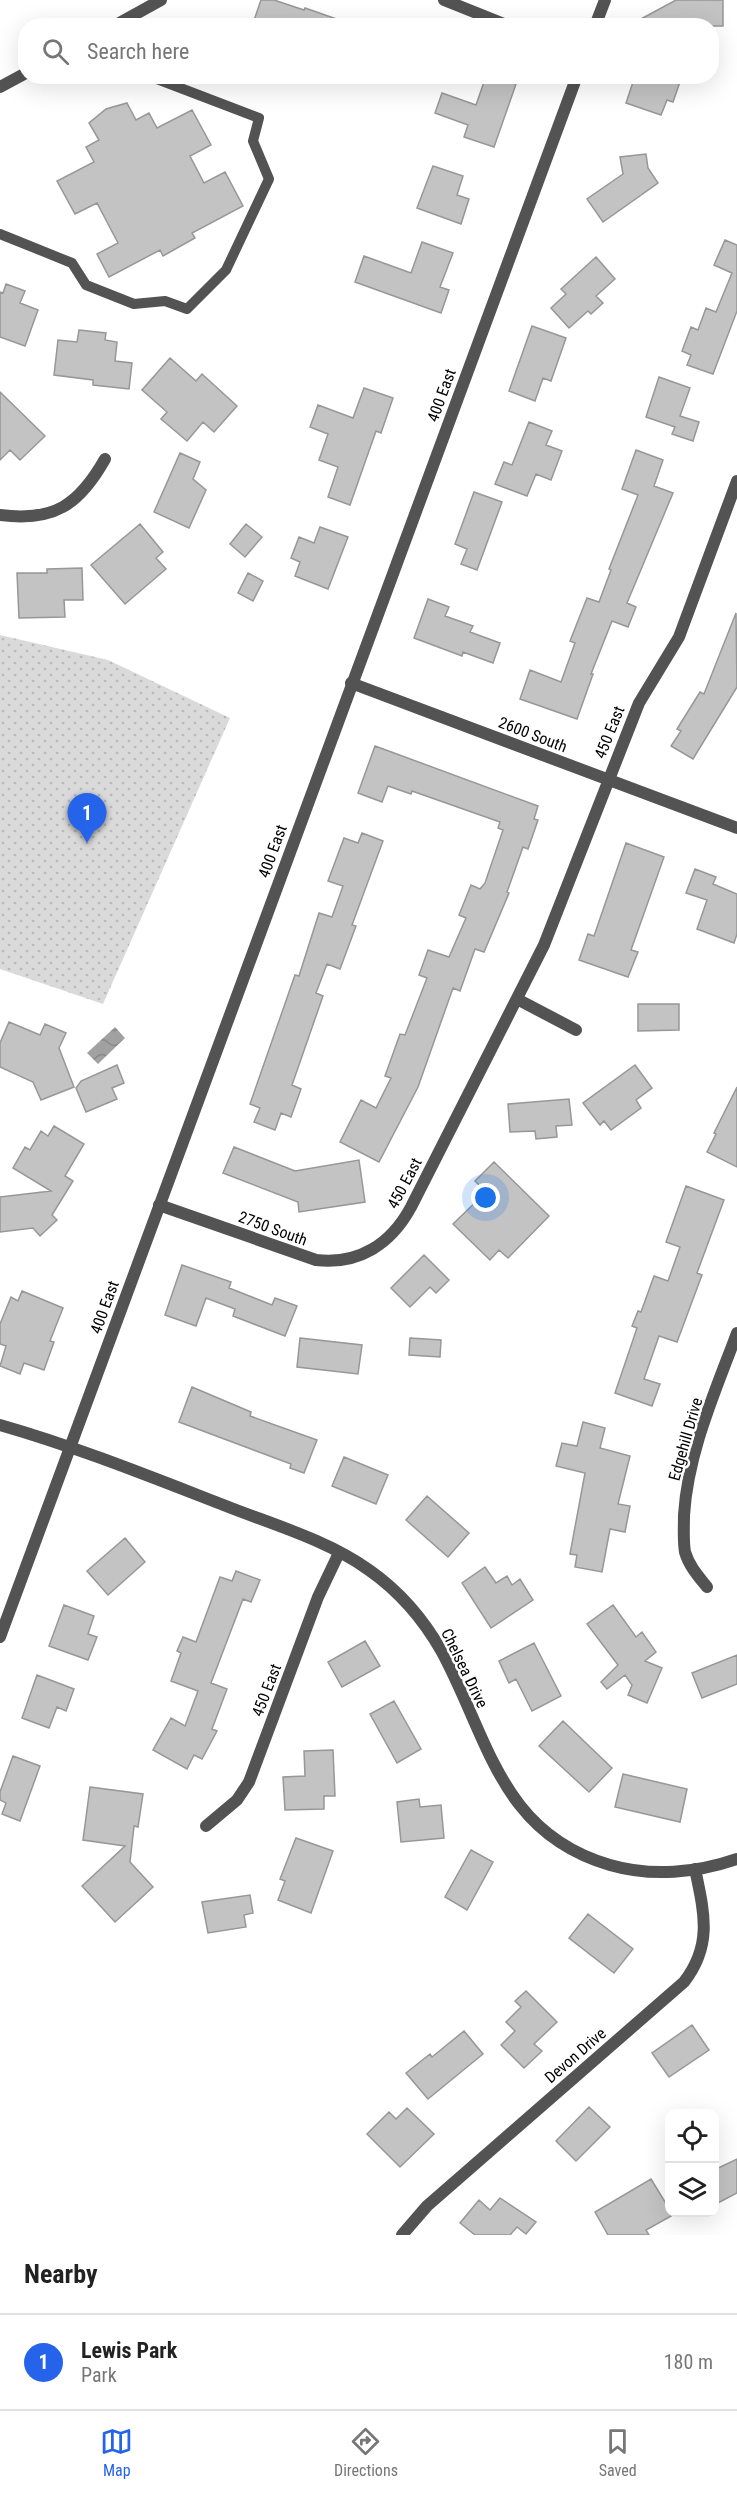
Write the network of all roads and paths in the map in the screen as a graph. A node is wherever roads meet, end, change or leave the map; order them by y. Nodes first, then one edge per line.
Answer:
1 (161, 0) edge
2 (444, 0) edge
3 (604, 0) edge
4 (128, 18) edge
5 (489, 18) edge
6 (598, 18) edge
7 (18, 77) edge
8 (170, 84) edge
9 (574, 84) edge
10 (0, 87) edge
11 (0, 234) edge
12 (105, 459) dead end
13 (737, 481) edge
14 (0, 514) edge
15 (351, 683) junction
16 (608, 780) junction
17 (737, 828) edge
18 (517, 999) junction
19 (576, 1030) dead end
20 (159, 1204) junction
21 (376, 1248) joint
22 (737, 1334) edge
23 (0, 1425) edge
24 (70, 1446) junction
25 (339, 1553) junction
26 (707, 1587) dead end
27 (0, 1637) edge
28 (206, 1826) dead end
29 (737, 1859) edge
30 (695, 1869) junction
31 (402, 2235) edge

1 - 4 street
2 - 5 street
3 - 6 street
7 - 10 street
8 - 11 lane
9 - 15 street, 400 East
12 - 14 street
13 - 16 street, 450 East
15 - 16 street, 2600 South
15 - 20 street, 400 East
16 - 17 street, 2600 South
16 - 18 street, 450 East
18 - 19 street
18 - 21 street, 450 East
20 - 21 street, 2750 South
20 - 24 street, 400 East
22 - 26 street, Edgehill Drive
23 - 24 street, Chelsea Drive
24 - 25 street, Chelsea Drive
24 - 27 street, 400 East
25 - 28 street, 450 East
25 - 30 street, Chelsea Drive
29 - 30 street, Chelsea Drive
30 - 31 street, Devon Drive

